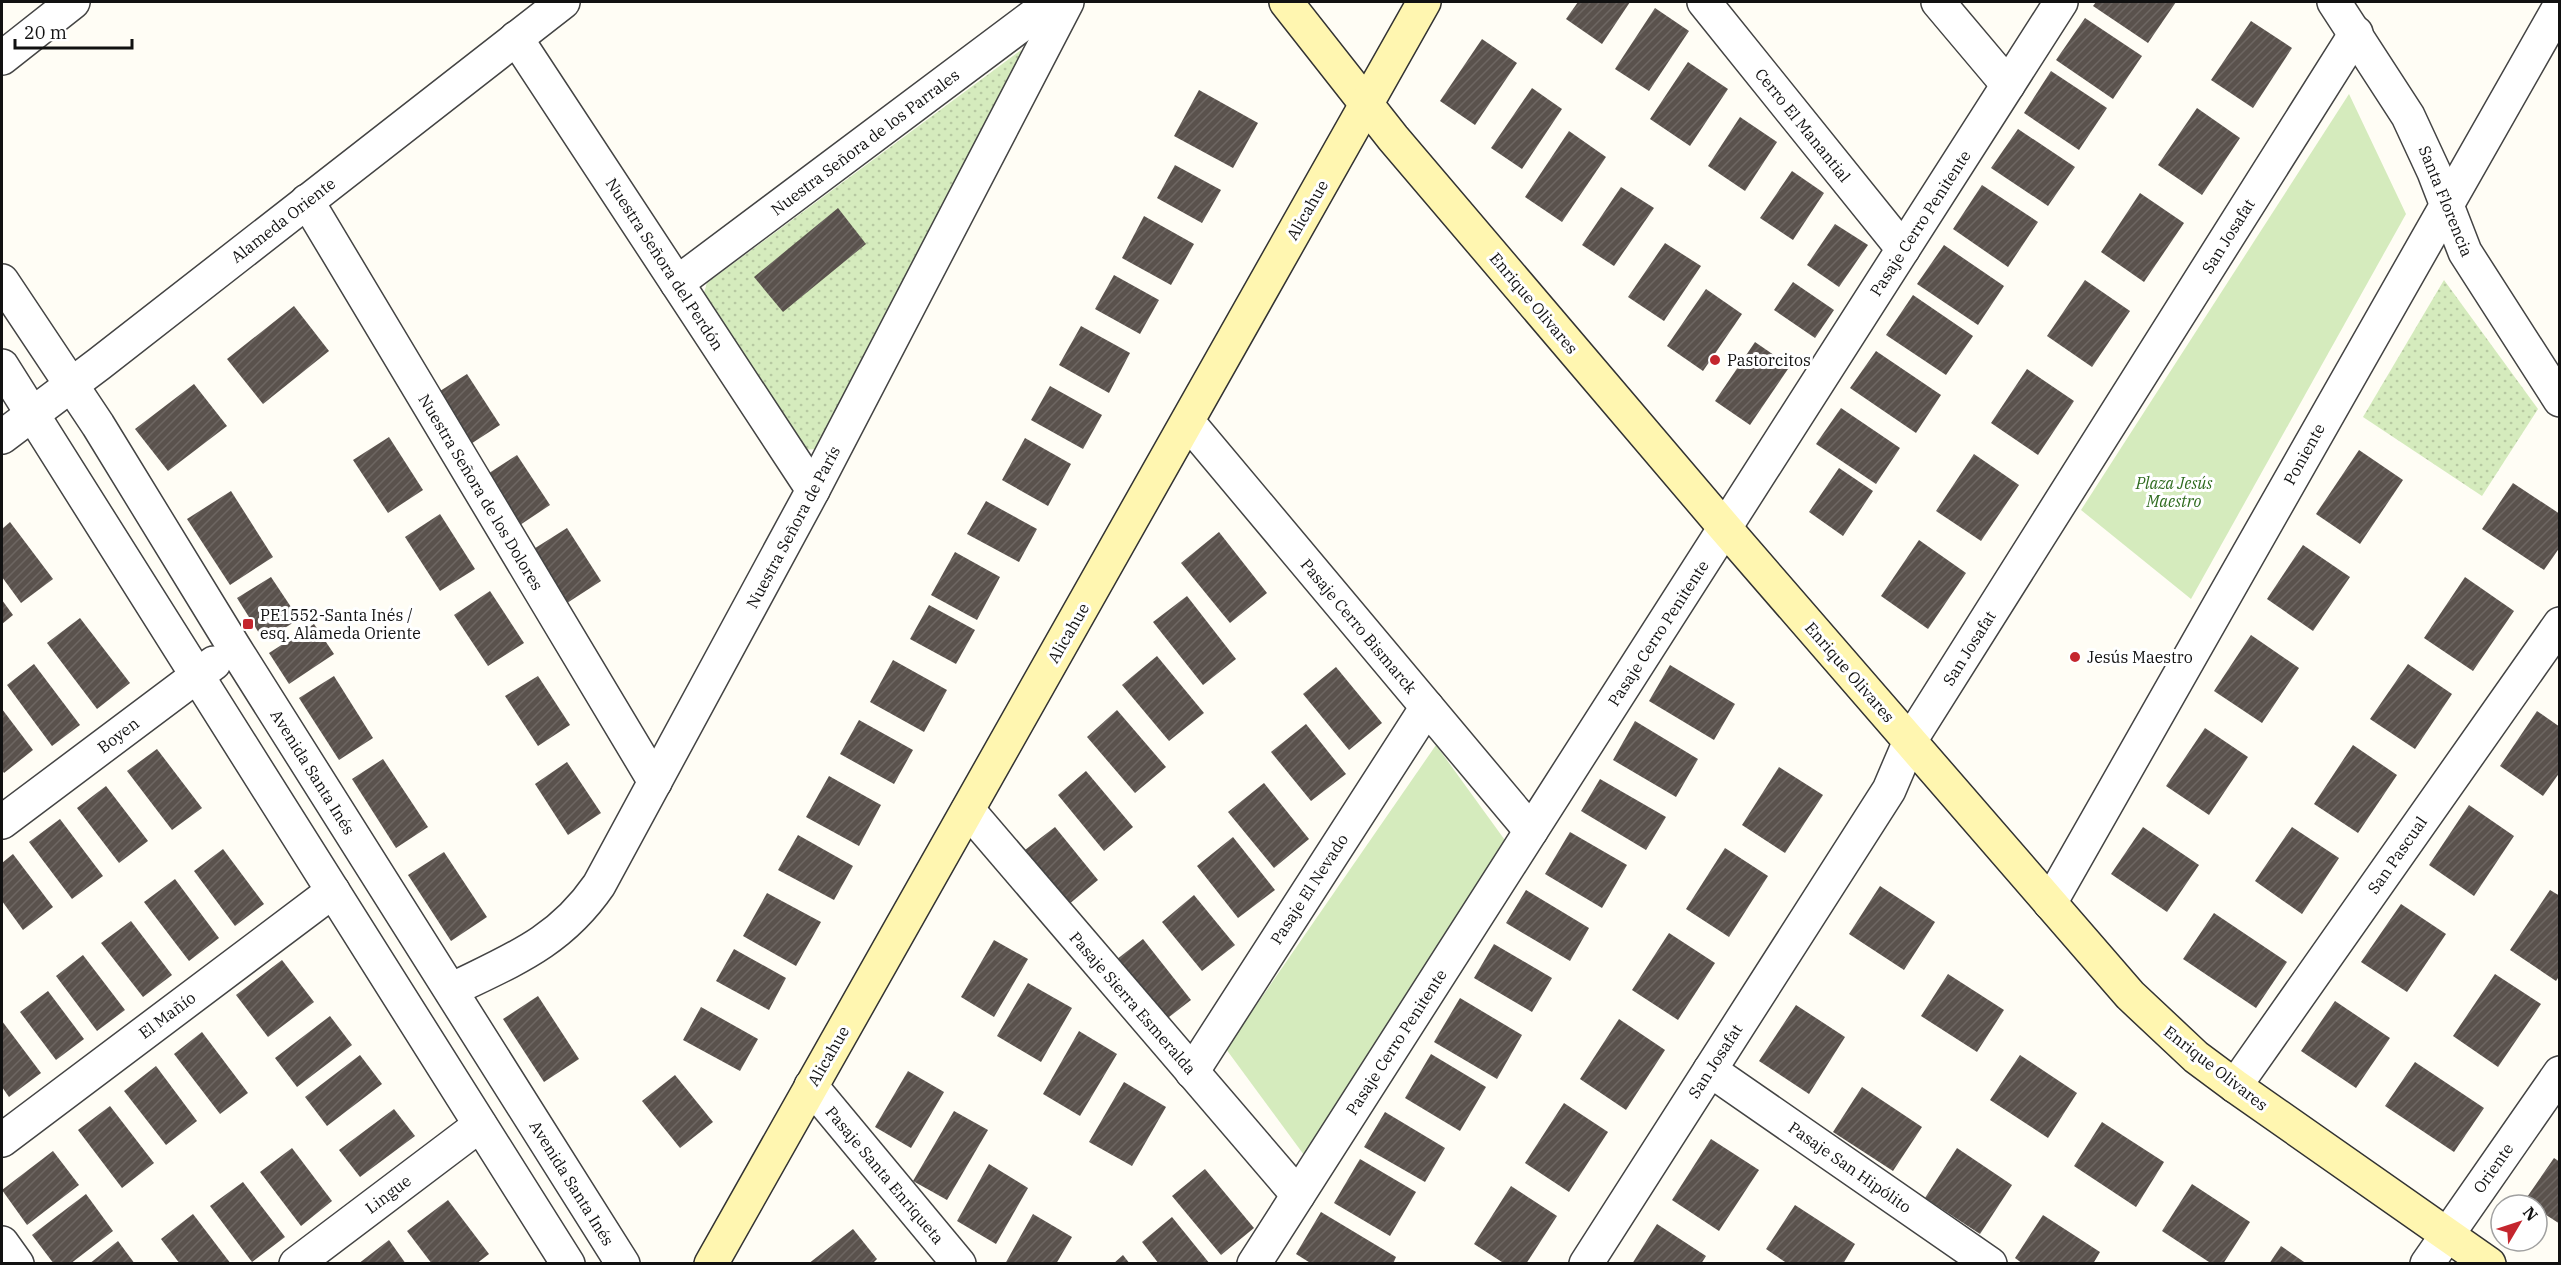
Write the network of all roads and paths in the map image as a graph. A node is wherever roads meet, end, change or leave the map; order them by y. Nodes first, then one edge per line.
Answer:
1 (73, 2) edge
2 (563, 2) edge
3 (1053, 2) edge
4 (1067, 2) edge
5 (1286, 2) edge
6 (1424, 2) edge
7 (1704, 2) edge
8 (1938, 2) edge
9 (2061, 2) edge
10 (2334, 2) edge
11 (2559, 6) edge
12 (2356, 33) junction
13 (516, 38) junction
14 (2, 58) edge
15 (2008, 85) junction
16 (1366, 104) junction
17 (307, 201) junction
18 (2446, 202) junction
19 (1903, 249) junction
20 (2, 281) edge
21 (677, 283) junction
22 (2, 366) edge
23 (71, 385) junction
24 (2559, 400) edge
25 (32, 414) junction
26 (1188, 422) junction
27 (2, 437) edge
28 (813, 490) junction
29 (1725, 528) junction
30 (2559, 624) edge
31 (234, 647) junction
32 (197, 675) junction
33 (1427, 707) junction
34 (1910, 741) junction
35 (655, 782) junction
36 (968, 810) junction
37 (2, 822) edge
38 (1531, 831) junction
39 (333, 891) junction
40 (2050, 903) junction
41 (451, 990) junction
42 (1710, 1070) junction
43 (1192, 1072) junction
44 (2559, 1073) edge
45 (811, 1086) junction
46 (2235, 1086) junction
47 (480, 1125) junction
48 (2, 1140) edge
49 (1298, 1196) junction
50 (2447, 1234) junction
51 (2, 1243) edge
52 (17, 1263) edge
53 (296, 1263) edge
54 (568, 1263) edge
55 (623, 1263) edge
56 (711, 1263) edge
57 (959, 1263) edge
58 (1254, 1263) edge
59 (1586, 1263) edge
60 (1990, 1263) edge
61 (2427, 1263) edge
62 (2489, 1263) edge

1 - 14 street
2 - 13 street, Alameda Oriente
3 - 21 street, Nuestra Señora de los Parrales
4 - 28 street, Nuestra Señora de París
5 - 16 street, Enrique Olivares
6 - 16 street, Alicahue
7 - 19 street, Cerro El Manantial
8 - 15 street
9 - 15 street, Pasaje Cerro Penitente
10 - 12 street, Santa Florencia
11 - 18 street, Poniente
12 - 18 street, Santa Florencia
12 - 34 street, San Josafat
13 - 17 street, Alameda Oriente
13 - 21 street, Nuestra Señora del Perdón
15 - 19 street, Pasaje Cerro Penitente
16 - 26 street, Alicahue
16 - 29 street, Enrique Olivares
17 - 23 street, Alameda Oriente
17 - 35 street, Nuestra Señora de los Dolores
18 - 24 street, Santa Florencia
18 - 40 street, Poniente
19 - 29 street, Pasaje Cerro Penitente
20 - 23 street, Avenida Santa Inés
21 - 28 street, Nuestra Señora del Perdón
22 - 25 street
23 - 25 street, Alameda Oriente
23 - 31 street, Avenida Santa Inés
25 - 27 street, Alameda Oriente
25 - 32 street
26 - 33 street, Pasaje Cerro Bismarck
26 - 36 street, Alicahue
28 - 35 street, Nuestra Señora de París
29 - 34 street, Enrique Olivares
29 - 38 street, Pasaje Cerro Penitente
30 - 46 street, San Pascual
31 - 32 street, Boyen
31 - 41 street, Avenida Santa Inés
32 - 37 street, Boyen
32 - 39 street
33 - 38 street, Pasaje Cerro Bismarck
33 - 43 street, Pasaje El Nevado
34 - 40 street, Enrique Olivares
34 - 42 street, San Josafat
35 - 41 street, Nuestra Señora de París
36 - 43 street, Pasaje Sierra Esmeralda
36 - 45 street, Alicahue
38 - 49 street, Pasaje Cerro Penitente
39 - 47 street
39 - 48 street, El Mañío
40 - 46 street, Enrique Olivares
41 - 55 street, Avenida Santa Inés
42 - 59 street, San Josafat
42 - 60 street, Pasaje San Hipólito
43 - 49 street, Pasaje Sierra Esmeralda
44 - 50 street, Oriente
45 - 56 street, Alicahue
45 - 57 street, Pasaje Santa Enriqueta
46 - 50 street, Enrique Olivares
47 - 53 street, Lingue
47 - 54 street
49 - 58 street, Pasaje Cerro Penitente
50 - 61 street, Oriente
50 - 62 street, Enrique Olivares
51 - 52 street

